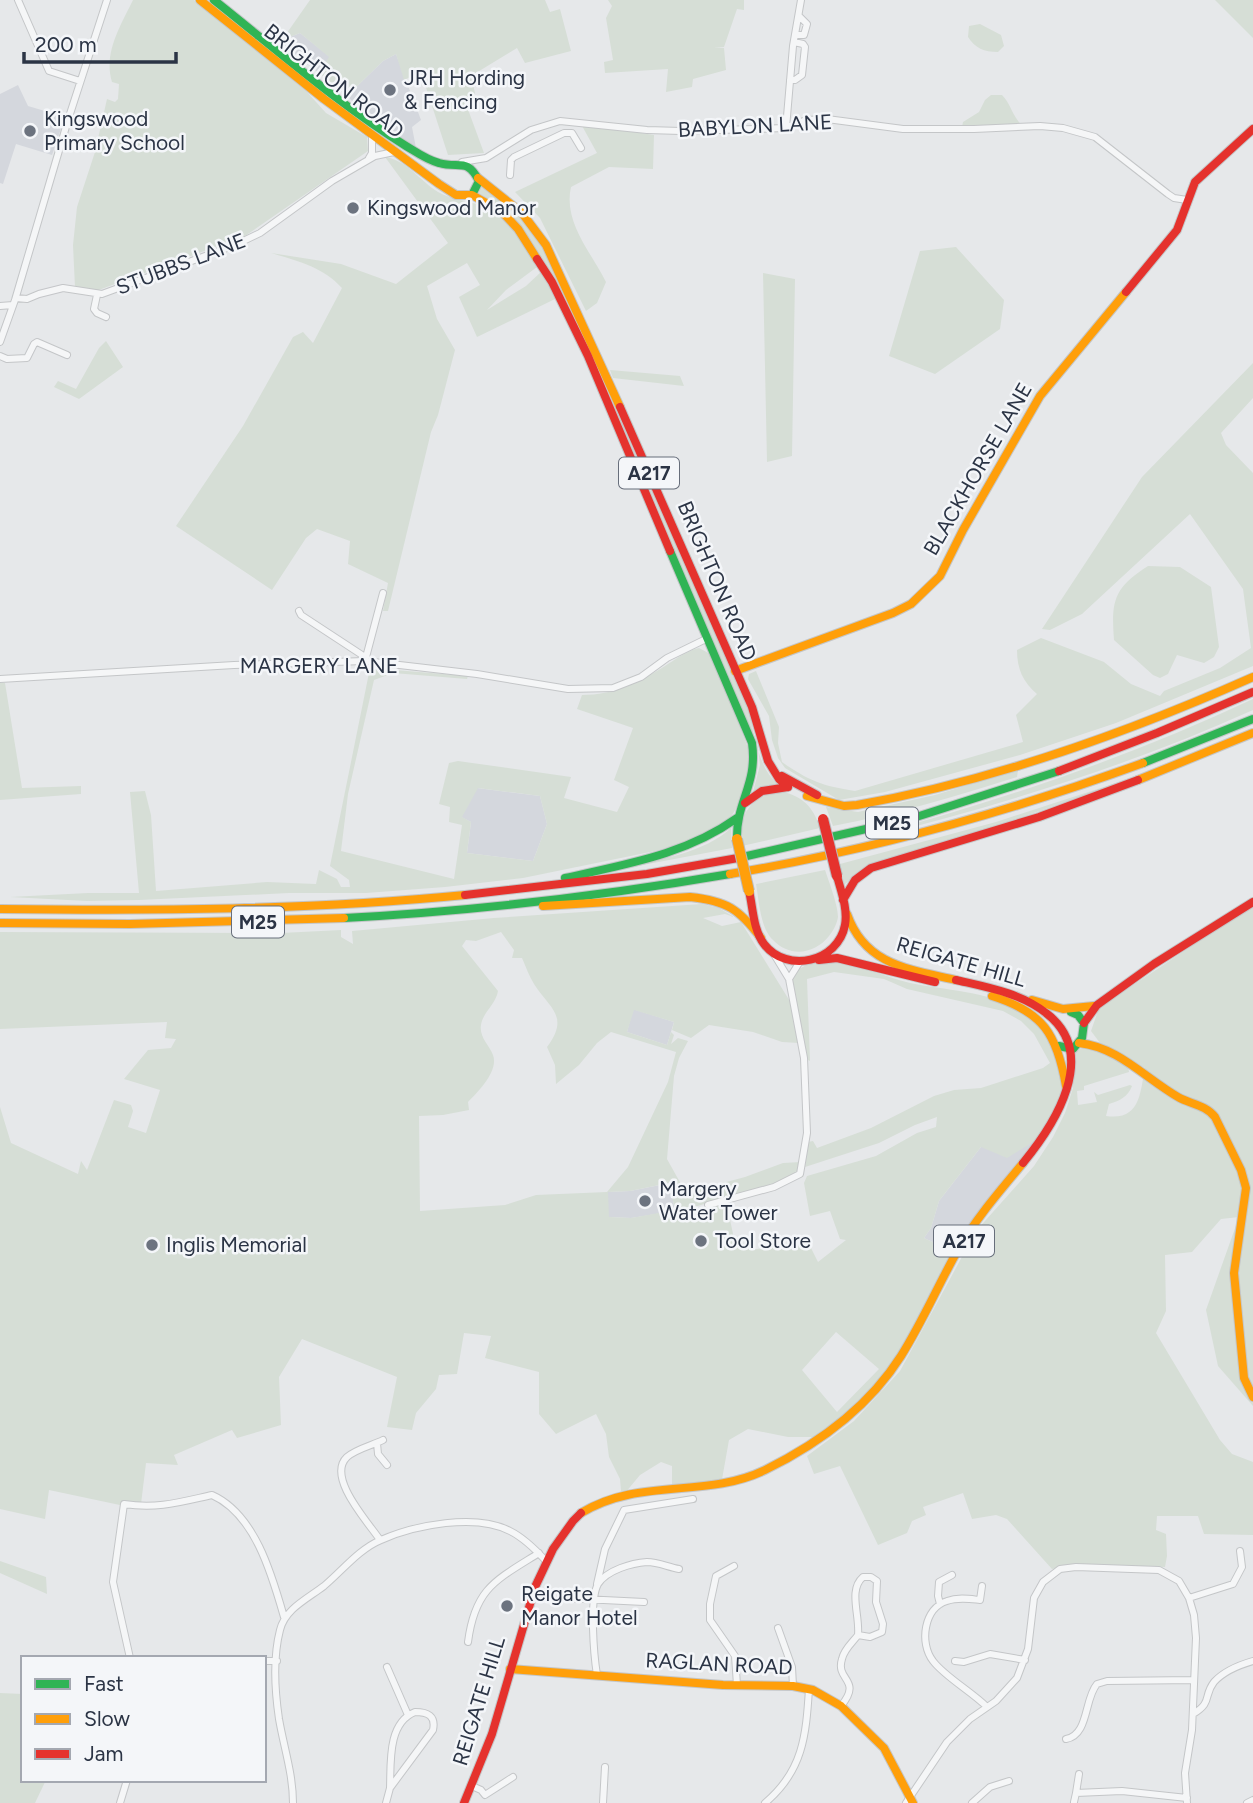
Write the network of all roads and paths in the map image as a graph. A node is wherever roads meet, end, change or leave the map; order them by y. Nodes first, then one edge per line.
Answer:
1 (18, 0) edge
2 (107, 0) edge
3 (200, 0) edge
4 (214, 0) edge
5 (801, 0) edge
6 (795, 39) junction
7 (790, 80) junction
8 (80, 81) junction
9 (786, 128) junction
10 (1253, 129) edge
11 (529, 131) junction
12 (372, 136) junction
13 (536, 146) junction
14 (581, 148) dead end
15 (394, 152) junction
16 (368, 160) junction
17 (479, 160) junction
18 (454, 164) junction
19 (510, 175) dead end
20 (477, 176) junction
21 (447, 189) junction
22 (472, 195) junction
23 (1187, 200) junction
24 (97, 295) junction
25 (14, 301) junction
26 (0, 306) edge
27 (106, 317) dead end
28 (0, 342) edge
29 (67, 355) dead end
30 (0, 356) edge
31 (383, 593) dead end
32 (299, 611) dead end
33 (708, 638) junction
34 (365, 661) junction
35 (735, 671) junction
36 (1253, 677) edge
37 (0, 679) edge
38 (1253, 692) edge
39 (1253, 719) edge
40 (1253, 733) edge
41 (761, 737) junction
42 (788, 787) junction
43 (807, 796) junction
44 (831, 803) junction
45 (743, 804) junction
46 (737, 818) junction
47 (514, 890) junction
48 (1253, 902) edge
49 (516, 904) junction
50 (844, 904) junction
51 (0, 909) edge
52 (0, 923) edge
53 (761, 938) junction
54 (774, 954) junction
55 (816, 960) junction
56 (799, 963) junction
57 (922, 971) junction
58 (789, 979) junction
59 (1097, 1005) junction
60 (1068, 1011) junction
61 (1084, 1026) junction
62 (1093, 1044) junction
63 (1069, 1047) junction
64 (708, 1205) dead end
65 (1253, 1397) edge
66 (387, 1465) dead end
67 (693, 1499) dead end
68 (380, 1540) junction
69 (1240, 1551) dead end
70 (543, 1557) junction
71 (734, 1566) dead end
72 (679, 1569) dead end
73 (952, 1575) dead end
74 (597, 1585) junction
75 (982, 1586) dead end
76 (562, 1598) dead end
77 (1189, 1598) junction
78 (595, 1600) junction
79 (644, 1602) dead end
80 (940, 1604) junction
81 (284, 1616) junction
82 (778, 1628) dead end
83 (858, 1635) junction
84 (468, 1642) dead end
85 (130, 1656) edge
86 (1025, 1660) junction
87 (266, 1661) edge
88 (276, 1661) junction
89 (955, 1661) dead end
90 (1253, 1661) edge
91 (387, 1667) dead end
92 (510, 1669) junction
93 (597, 1675) junction
94 (1194, 1680) junction
95 (737, 1685) junction
96 (793, 1686) junction
97 (809, 1689) junction
98 (841, 1706) junction
99 (987, 1707) junction
100 (1193, 1714) junction
101 (408, 1715) junction
102 (1076, 1746) dead end
103 (605, 1767) dead end
104 (1079, 1774) dead end
105 (513, 1777) dead end
106 (126, 1782) edge
107 (1009, 1782) dead end
108 (472, 1786) junction
109 (390, 1788) junction
110 (1076, 1793) junction
111 (485, 1795) junction
112 (1253, 1800) edge
113 (909, 1801) edge
114 (1187, 1801) edge
115 (1074, 1802) edge
116 (121, 1803) edge
117 (293, 1803) edge
118 (386, 1803) edge
119 (464, 1803) edge
120 (480, 1803) edge
121 (604, 1803) edge
122 (765, 1803) edge
123 (972, 1803) edge
124 (1247, 1803) edge

1 - 8 street
2 - 8 street
3 - 12 main road, BRIGHTON ROAD / A217
4 - 18 main road, BRIGHTON ROAD / A217
5 - 6 street
6 - 7 street
6 - 7 street
7 - 9 street
8 - 25 street
9 - 11 street, BABYLON LANE
9 - 23 street, BABYLON LANE
10 - 23 main road, BLACKHORSE LANE
11 - 13 street
11 - 17 street, BABYLON LANE
12 - 15 main road, BRIGHTON ROAD / A217
12 - 16 street
13 - 14 street
13 - 19 street
15 - 16 street, STUBBS LANE
15 - 21 main road, BRIGHTON ROAD / A217
16 - 24 street, STUBBS LANE
17 - 18 street, BABYLON LANE
17 - 20 street
18 - 20 main road, A217
18 - 21 main road
20 - 22 main road
20 - 35 main road, BRIGHTON ROAD / A217
21 - 22 main road, A217
22 - 33 main road, BRIGHTON ROAD / A217
23 - 35 main road, BLACKHORSE LANE
24 - 25 street, STUBBS LANE
24 - 27 street
25 - 26 street, STUBBS LANE
25 - 28 street
29 - 30 street
31 - 34 street
32 - 34 street
33 - 34 street, MARGERY LANE
33 - 45 main road, BRIGHTON ROAD / A217
34 - 37 street, MARGERY LANE
35 - 41 main road, BRIGHTON ROAD / A217
36 - 44 main road, M25
38 - 47 main road, M25
39 - 49 main road, M25
40 - 50 main road, M25
41 - 42 main road, BRIGHTON ROAD / A217
41 - 44 main road, M25
42 - 43 main road
42 - 45 main road
43 - 44 main road, M25
43 - 50 main road, REIGATE HILL, bridge
45 - 46 main road, BRIGHTON ROAD
46 - 47 main road, M25
46 - 53 main road, bridge
47 - 51 main road, M25
48 - 59 main road
49 - 52 main road, M25
49 - 53 main road, M25
50 - 55 main road
50 - 57 main road, REIGATE HILL
53 - 54 main road
54 - 56 main road
54 - 58 street
55 - 56 main road, REIGATE HILL
55 - 63 main road, REIGATE HILL
56 - 58 street
57 - 60 main road
57 - 63 main road, REIGATE HILL
58 - 64 street
59 - 60 main road
59 - 61 main road
60 - 61 main road
61 - 62 main road
61 - 63 main road
62 - 63 main road
62 - 65 main road
63 - 70 main road, REIGATE HILL / A217
66 - 68 street
67 - 74 street
68 - 70 street
68 - 81 street
69 - 77 street
70 - 84 street
70 - 92 main road, REIGATE HILL / A217
71 - 95 street
72 - 74 street
73 - 80 street
74 - 78 street
75 - 80 street
76 - 78 street
77 - 86 street
77 - 94 street
78 - 79 street
78 - 93 street
80 - 99 street
81 - 85 street
81 - 88 street
82 - 96 street
83 - 83 street
83 - 98 street
86 - 89 street
86 - 99 street
87 - 88 street
88 - 117 street
90 - 100 street
91 - 101 street
92 - 93 main road, RAGLAN ROAD
92 - 108 main road, REIGATE HILL / A217
93 - 95 main road, RAGLAN ROAD
94 - 100 street
94 - 102 street
95 - 96 main road, RAGLAN ROAD
96 - 97 main road, RAGLAN ROAD
97 - 98 main road, RAGLAN ROAD
97 - 122 street
98 - 113 main road, RAGLAN ROAD
99 - 113 street
100 - 114 street
101 - 109 street
101 - 109 street
103 - 121 street
104 - 110 street
105 - 111 street
106 - 116 street
107 - 123 street
108 - 111 street
108 - 119 main road, REIGATE HILL / A217
109 - 118 street
110 - 114 street
110 - 115 street
111 - 120 street
112 - 124 street

